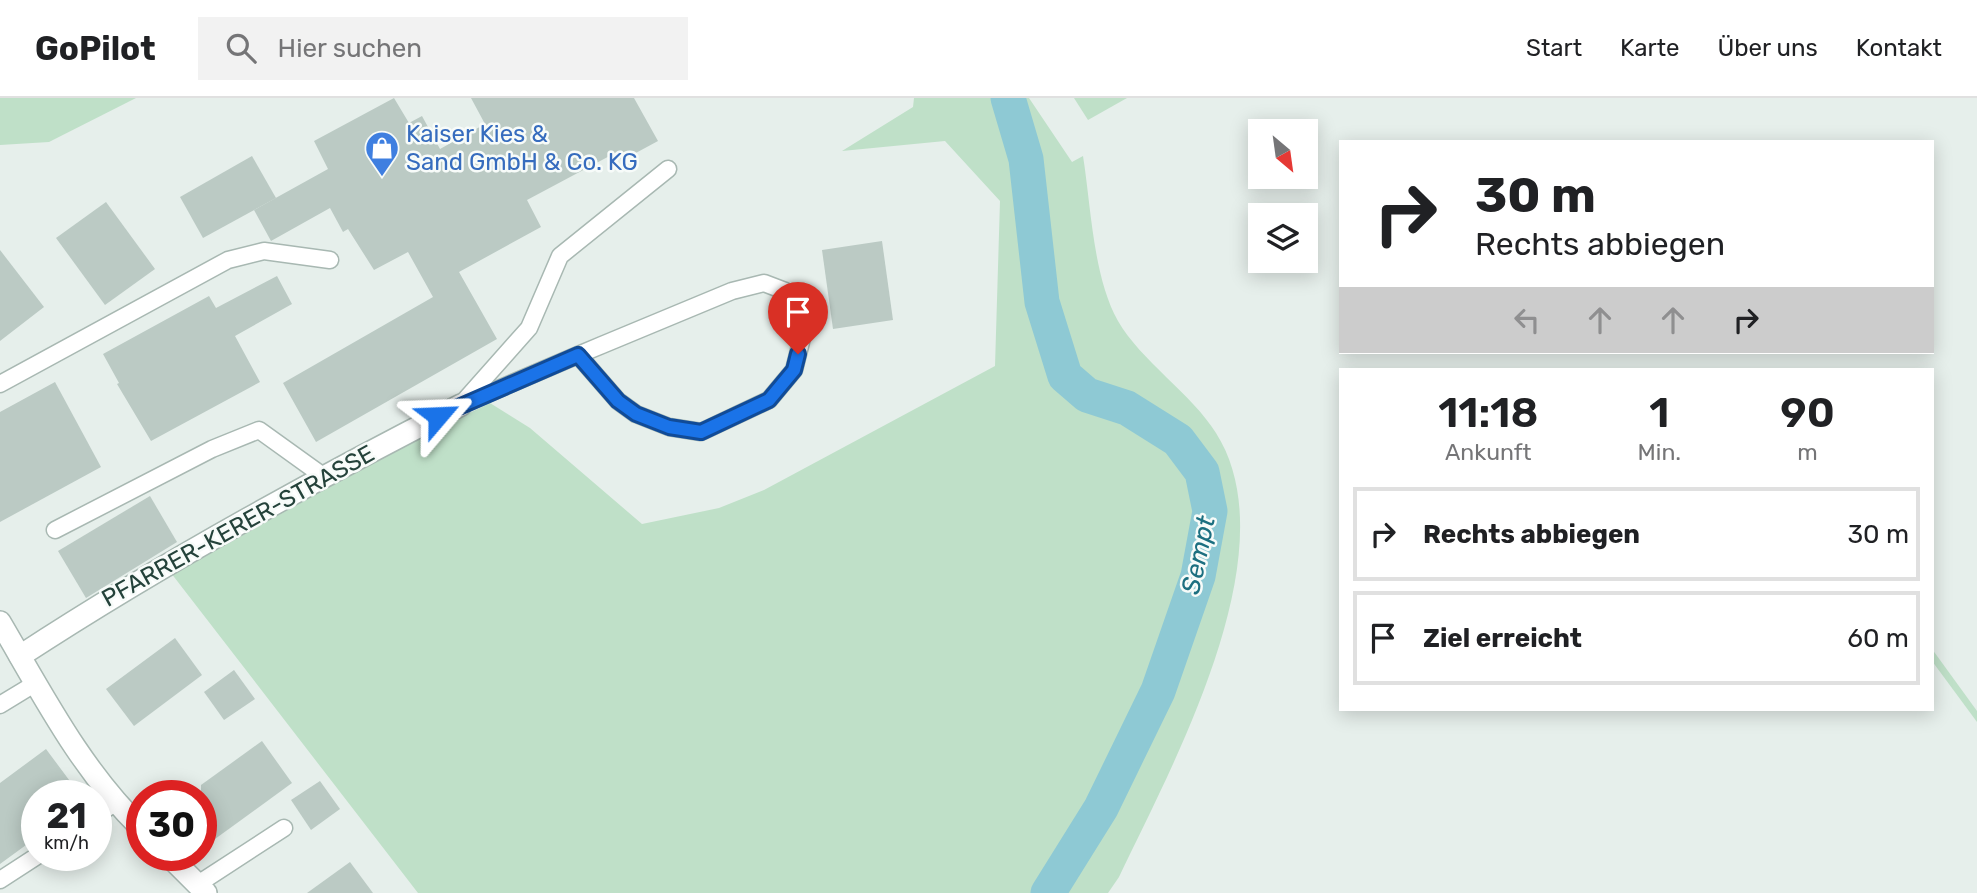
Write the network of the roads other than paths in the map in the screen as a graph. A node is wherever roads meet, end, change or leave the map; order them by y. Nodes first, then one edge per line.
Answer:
1 (668, 169) dead end
2 (330, 260) dead end
3 (578, 355) junction
4 (0, 384) edge
5 (461, 405) junction
6 (323, 476) junction
7 (55, 530) dead end
8 (0, 622) edge
9 (20, 656) junction
10 (36, 683) junction
11 (0, 705) edge
12 (116, 803) junction
13 (112, 806) edge
14 (126, 813) edge
15 (284, 828) dead end
16 (21, 866) edge
17 (184, 871) edge
18 (0, 880) edge
19 (202, 889) edge

1 - 5 lane
2 - 4 lane
3 - 3 lane
3 - 5 lane
5 - 6 street, PFARRER-KERER-STRASSE
6 - 7 lane
6 - 9 street, PFARRER-KERER-STRASSE
8 - 9 street
9 - 10 street
10 - 11 lane
10 - 12 street
12 - 13 lane
12 - 14 street
15 - 19 lane
16 - 18 lane
17 - 19 street

